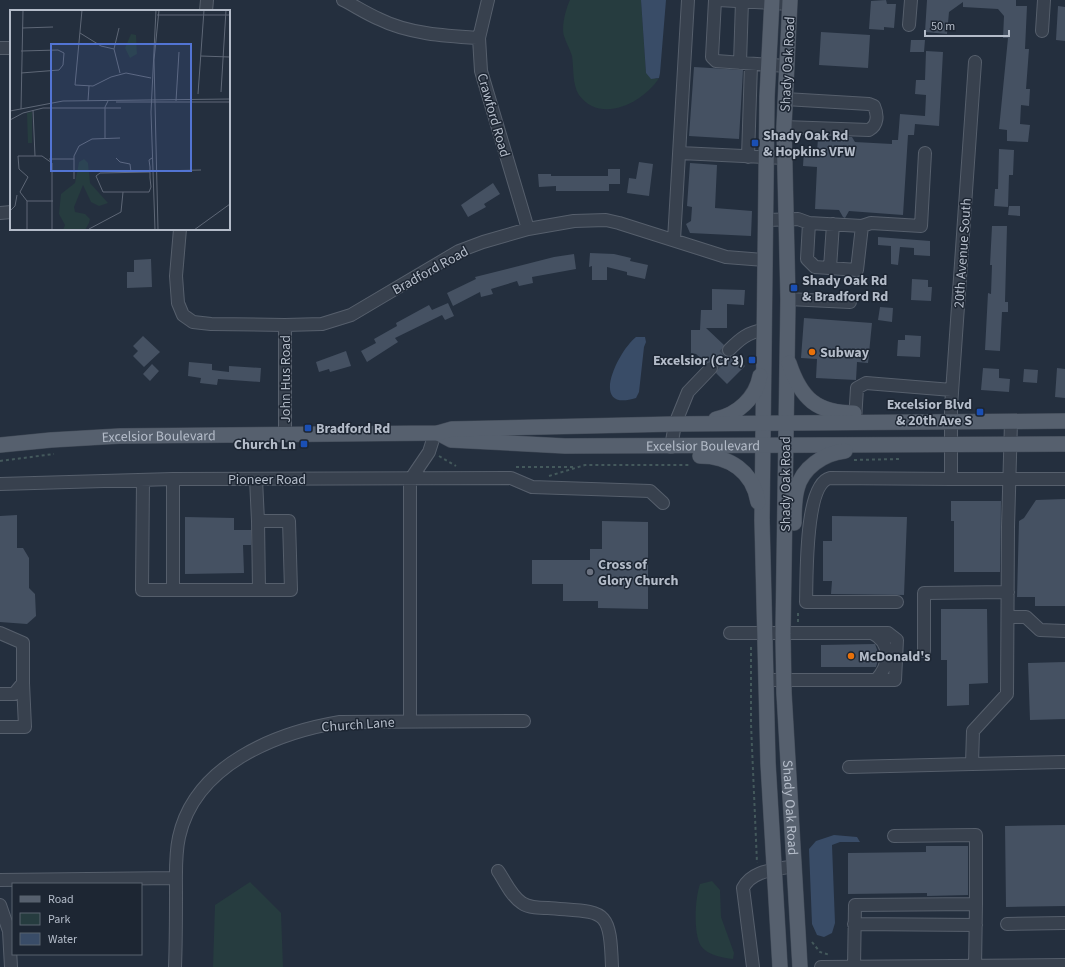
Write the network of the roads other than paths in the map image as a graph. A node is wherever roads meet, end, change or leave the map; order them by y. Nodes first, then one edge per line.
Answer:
1 (207, 0) edge
2 (343, 0) edge
3 (488, 0) edge
4 (688, 0) edge
5 (716, 0) edge
6 (911, 0) edge
7 (1044, 0) edge
8 (742, 1) edge
9 (772, 1) edge
10 (790, 2) edge
11 (206, 10) edge
12 (909, 26) dead end
13 (1042, 32) dead end
14 (479, 38) junction
15 (975, 62) dead end
16 (746, 64) junction
17 (769, 65) junction
18 (786, 66) junction
19 (785, 99) junction
20 (784, 127) junction
21 (680, 153) junction
22 (925, 153) dead end
23 (748, 158) junction
24 (768, 158) junction
25 (784, 158) junction
26 (10, 212) edge
27 (0, 213) edge
28 (786, 219) junction
29 (767, 220) junction
30 (809, 223) junction
31 (833, 224) junction
32 (862, 226) junction
33 (528, 229) junction
34 (180, 230) edge
35 (674, 240) junction
36 (765, 260) junction
37 (830, 268) junction
38 (788, 299) junction
39 (850, 302) dead end
40 (285, 324) junction
41 (764, 330) junction
42 (729, 350) tunnel mouth
43 (787, 356) junction
44 (763, 362) junction
45 (711, 368) tunnel mouth
46 (952, 390) junction
47 (855, 418) junction
48 (1065, 421) edge
49 (763, 422) junction
50 (951, 422) junction
51 (1011, 422) junction
52 (698, 423) junction
53 (785, 423) junction
54 (675, 424) junction
55 (437, 433) junction
56 (285, 434) junction
57 (1011, 444) junction
58 (1065, 444) edge
59 (0, 445) edge
60 (913, 445) junction
61 (951, 445) junction
62 (566, 446) junction
63 (785, 446) junction
64 (671, 447) junction
65 (762, 447) junction
66 (1010, 478) junction
67 (1065, 478) edge
68 (173, 479) junction
69 (256, 479) junction
70 (951, 479) junction
71 (143, 480) junction
72 (410, 480) junction
73 (0, 484) edge
74 (663, 503) dead end
75 (762, 520) junction
76 (258, 521) junction
77 (173, 590) junction
78 (259, 590) junction
79 (1008, 592) junction
80 (784, 601) junction
81 (897, 602) dead end
82 (1008, 617) junction
83 (1065, 630) edge
84 (0, 633) edge
85 (730, 633) dead end
86 (763, 634) junction
87 (790, 634) junction
88 (924, 651) dead end
89 (765, 680) junction
90 (784, 680) junction
91 (23, 682) junction
92 (0, 694) edge
93 (410, 721) junction
94 (524, 721) dead end
95 (0, 727) edge
96 (1065, 762) edge
97 (972, 764) junction
98 (849, 767) dead end
99 (894, 836) dead end
100 (794, 866) junction
101 (774, 870) junction
102 (498, 871) dead end
103 (176, 878) junction
104 (0, 880) edge
105 (976, 904) junction
106 (0, 905) edge
107 (1065, 923) edge
108 (854, 924) junction
109 (1007, 924) dead end
110 (976, 925) junction
111 (1065, 965) edge
112 (11, 967) edge
113 (175, 967) edge
114 (612, 967) edge
115 (753, 967) edge
116 (780, 967) edge
117 (800, 967) edge
118 (821, 967) edge
119 (854, 967) edge
120 (868, 967) edge
121 (975, 967) edge

1 - 11 street
2 - 14 street
3 - 14 street, Crawford Road
4 - 21 street
5 - 8 street
5 - 16 street
6 - 12 street
7 - 13 street
8 - 9 street
8 - 16 street
9 - 10 street
9 - 17 main road, Shady Oak Road
10 - 18 main road, Shady Oak Road
14 - 33 street, Crawford Road
15 - 46 street, 20th Avenue South
16 - 17 street
16 - 23 street
17 - 18 street
17 - 24 main road, Shady Oak Road
18 - 19 main road, Shady Oak Road
19 - 20 main road, Shady Oak Road
19 - 20 street
20 - 25 main road, Shady Oak Road
21 - 23 street
21 - 35 street
22 - 32 street
23 - 24 street
24 - 25 street
24 - 29 main road, Shady Oak Road
25 - 28 main road, Shady Oak Road
26 - 27 street
28 - 29 street
28 - 30 street
28 - 38 main road, Shady Oak Road
29 - 36 main road, Shady Oak Road
30 - 31 street
30 - 37 street
31 - 32 street
31 - 37 street
32 - 37 street
33 - 35 street, Bradford Road
33 - 40 street, Bradford Road
34 - 40 street, Bradford Road
35 - 36 street, Bradford Road
36 - 41 main road, Shady Oak Road
38 - 39 street
38 - 43 main road, Shady Oak Road
40 - 56 street, John Hus Road
41 - 42 street
41 - 44 main road, Shady Oak Road
43 - 47 main road
43 - 53 main road, Shady Oak Road
44 - 49 main road, Shady Oak Road
44 - 52 main road
45 - 54 street
46 - 47 street
46 - 50 street, 20th Avenue South
47 - 50 main road
47 - 53 main road, Excelsior Boulevard
48 - 51 main road
49 - 52 main road, Excelsior Boulevard
49 - 53 main road, Excelsior Boulevard
49 - 65 main road, Shady Oak Road
50 - 51 main road
50 - 61 street, 20th Avenue South
51 - 57 street
52 - 54 main road, Excelsior Boulevard
53 - 63 main road, Shady Oak Road
54 - 55 main road, Excelsior Boulevard
54 - 64 street
55 - 56 main road, Excelsior Boulevard
55 - 62 main road, Excelsior Boulevard
55 - 72 street
56 - 59 main road, Excelsior Boulevard
57 - 58 main road, Excelsior Boulevard
57 - 61 main road, Excelsior Boulevard
57 - 66 street
60 - 61 main road, Excelsior Boulevard
60 - 63 main road, Excelsior Boulevard
60 - 80 main road
61 - 70 street, 20th Avenue South
62 - 64 main road, Excelsior Boulevard
62 - 75 main road
63 - 65 main road, Excelsior Boulevard
63 - 80 main road, Shady Oak Road
64 - 65 main road, Excelsior Boulevard
65 - 75 main road, Shady Oak Road
66 - 67 street
66 - 70 street
66 - 79 street
68 - 69 street, Pioneer Road
68 - 71 street, Pioneer Road
68 - 77 street
69 - 72 street, Pioneer Road
69 - 76 street
70 - 81 street
71 - 73 street, Pioneer Road
71 - 77 street
72 - 74 street, Pioneer Road
72 - 93 street, Church Lane
75 - 86 main road, Shady Oak Road
76 - 78 street
76 - 78 street
77 - 78 street
79 - 82 street
79 - 88 street
80 - 87 main road, Shady Oak Road
82 - 83 street
82 - 97 street
84 - 91 street
85 - 86 street
86 - 87 street
86 - 89 main road, Shady Oak Road
87 - 90 main road, Shady Oak Road
87 - 90 street
89 - 90 street
89 - 101 main road, Shady Oak Road
90 - 100 main road, Shady Oak Road
91 - 92 street
91 - 95 street
93 - 94 street, Church Lane
93 - 103 street, Church Lane
96 - 97 street
97 - 98 street
99 - 105 street
100 - 101 street
100 - 117 main road, Shady Oak Road
101 - 115 street
101 - 116 main road, Shady Oak Road
102 - 114 street
103 - 104 street
103 - 113 street, Church Lane
105 - 108 street
105 - 110 street
106 - 112 street
107 - 109 street
108 - 110 street
108 - 119 street
110 - 121 street
111 - 121 street
118 - 119 street
119 - 120 street
120 - 121 street

